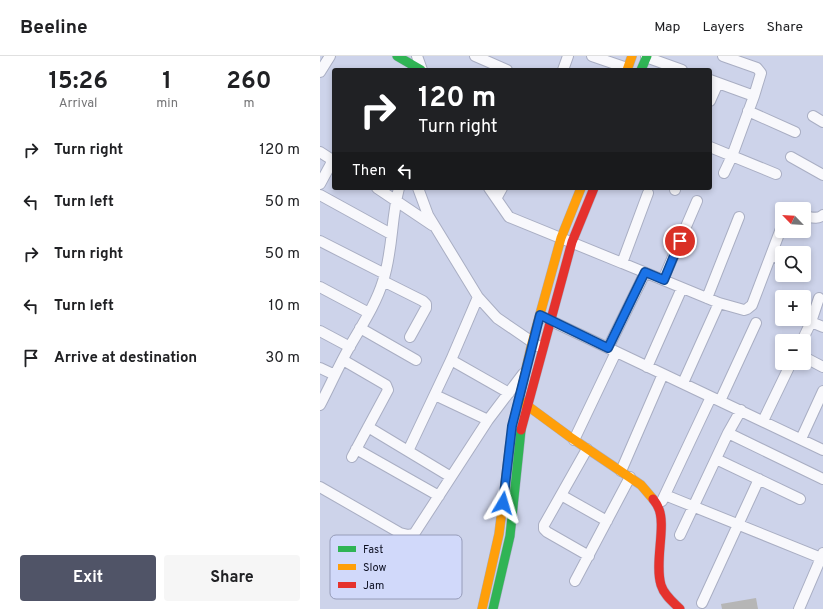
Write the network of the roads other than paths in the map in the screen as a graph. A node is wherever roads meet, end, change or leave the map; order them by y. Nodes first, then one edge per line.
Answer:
1 (397, 56) edge
2 (417, 56) edge
3 (475, 56) edge
4 (568, 56) edge
5 (592, 56) edge
6 (632, 56) edge
7 (646, 56) edge
8 (723, 56) edge
9 (326, 57) edge
10 (418, 68) edge
11 (421, 68) edge
12 (502, 68) edge
13 (564, 68) edge
14 (624, 68) edge
15 (627, 68) edge
16 (642, 68) edge
17 (677, 68) edge
18 (320, 72) edge
19 (714, 82) edge
20 (754, 96) junction
21 (748, 111) junction
22 (813, 116) dead end
23 (823, 122) edge
24 (795, 132) dead end
25 (712, 148) edge
26 (320, 152) edge
27 (732, 156) junction
28 (791, 157) dead end
29 (332, 160) edge
30 (332, 164) edge
31 (724, 174) dead end
32 (776, 174) dead end
33 (823, 174) edge
34 (320, 184) edge
35 (380, 190) edge
36 (398, 190) edge
37 (419, 190) edge
38 (491, 190) edge
39 (501, 190) edge
40 (580, 190) edge
41 (593, 190) edge
42 (648, 193) dead end
43 (320, 195) edge
44 (497, 197) junction
45 (396, 200) junction
46 (697, 201) dead end
47 (823, 215) edge
48 (739, 217) dead end
49 (811, 217) edge
50 (436, 228) junction
51 (391, 234) junction
52 (561, 238) junction
53 (777, 238) edge
54 (320, 241) edge
55 (572, 242) junction
56 (771, 255) junction
57 (775, 257) edge
58 (622, 263) junction
59 (645, 272) junction
60 (384, 278) junction
61 (664, 280) junction
62 (320, 287) edge
63 (682, 288) junction
64 (478, 297) junction
65 (707, 298) junction
66 (819, 298) dead end
67 (719, 303) junction
68 (369, 313) junction
69 (540, 315) junction
70 (550, 321) junction
71 (756, 322) dead end
72 (811, 322) joint
73 (823, 327) edge
74 (360, 328) junction
75 (320, 331) edge
76 (410, 337) dead end
77 (532, 343) junction
78 (350, 347) junction
79 (543, 349) junction
80 (612, 350) junction
81 (343, 360) junction
82 (416, 360) dead end
83 (451, 360) junction
84 (811, 361) edge
85 (647, 367) junction
86 (823, 367) edge
87 (320, 368) edge
88 (526, 369) junction
89 (788, 370) edge
90 (662, 374) junction
91 (335, 376) junction
92 (683, 384) junction
93 (823, 390) edge
94 (509, 393) junction
95 (435, 394) junction
96 (715, 399) junction
97 (519, 400) junction
98 (528, 405) junction
99 (320, 406) edge
100 (741, 410) junction
101 (488, 420) junction
102 (763, 421) junction
103 (368, 427) junction
104 (728, 433) junction
105 (800, 439) junction
106 (574, 440) junction
107 (587, 449) junction
108 (823, 450) edge
109 (408, 451) junction
110 (716, 459) junction
111 (621, 471) junction
112 (451, 477) junction
113 (630, 477) junction
114 (759, 479) junction
115 (823, 479) edge
116 (320, 487) edge
117 (561, 495) junction
118 (665, 495) junction
119 (439, 496) junction
120 (800, 499) dead end
121 (694, 507) junction
122 (659, 508) junction
123 (607, 521) junction
124 (738, 524) junction
125 (680, 535) dead end
126 (589, 556) junction
127 (822, 556) edge
128 (575, 581) dead end
129 (702, 603) dead end
130 (802, 608) edge
131 (482, 609) edge
132 (494, 609) edge
133 (680, 609) edge

1 - 10 main road
2 - 11 street
3 - 12 street
4 - 13 street
5 - 14 street
6 - 15 main road
7 - 16 main road
7 - 17 street
8 - 20 street
9 - 18 street
19 - 20 street
20 - 21 street
21 - 24 street
21 - 27 street
22 - 23 street
25 - 27 street
26 - 29 street
27 - 31 street
27 - 32 street
28 - 33 street
30 - 34 street
35 - 45 street
36 - 45 street
37 - 50 street
38 - 44 street
39 - 44 street
40 - 52 main road
41 - 55 main road
42 - 58 street
43 - 51 street
44 - 52 street
45 - 50 street
45 - 51 street
46 - 61 street
47 - 49 street
48 - 65 street
50 - 64 street
51 - 60 street
52 - 55 street
52 - 69 main road
53 - 56 street
54 - 60 street
55 - 58 street
55 - 70 main road
56 - 57 street
56 - 67 street
58 - 59 street
59 - 61 street
59 - 80 street
60 - 68 street
60 - 76 street
61 - 63 street
62 - 68 street
63 - 65 street
63 - 85 street
64 - 77 street
64 - 83 street
65 - 67 street
66 - 72 street
67 - 92 street
68 - 74 street
69 - 70 street
69 - 77 main road
70 - 79 main road
70 - 80 street
71 - 96 street
72 - 73 street
74 - 78 street
74 - 82 street
75 - 78 street
77 - 79 street
77 - 88 main road
78 - 81 street
79 - 98 main road
80 - 85 street
80 - 106 street
81 - 91 street
81 - 103 street
83 - 94 street
83 - 95 street
84 - 86 street
85 - 90 street
87 - 91 street
88 - 94 street
88 - 97 main road
89 - 102 street
90 - 92 street
90 - 111 street
91 - 99 street
92 - 96 street
93 - 105 street
94 - 101 street
95 - 101 street
95 - 109 street
96 - 100 street
96 - 118 street
97 - 98 main road
97 - 131 main road
98 - 106 main road
98 - 132 main road
100 - 102 street
100 - 104 street
101 - 112 street
102 - 105 street
103 - 109 street
103 - 119 street
104 - 110 street
104 - 115 street
105 - 108 street
106 - 107 main road
107 - 111 main road
107 - 117 street
109 - 112 street
110 - 114 street
110 - 121 street
111 - 113 main road
112 - 119 street
113 - 122 main road
113 - 123 street
114 - 120 street
114 - 124 street
116 - 119 street
117 - 123 street
117 - 126 street
118 - 121 street
118 - 122 street
121 - 124 street
121 - 125 street
122 - 133 main road
123 - 126 street
124 - 127 street
124 - 129 street
126 - 128 street
127 - 130 street

